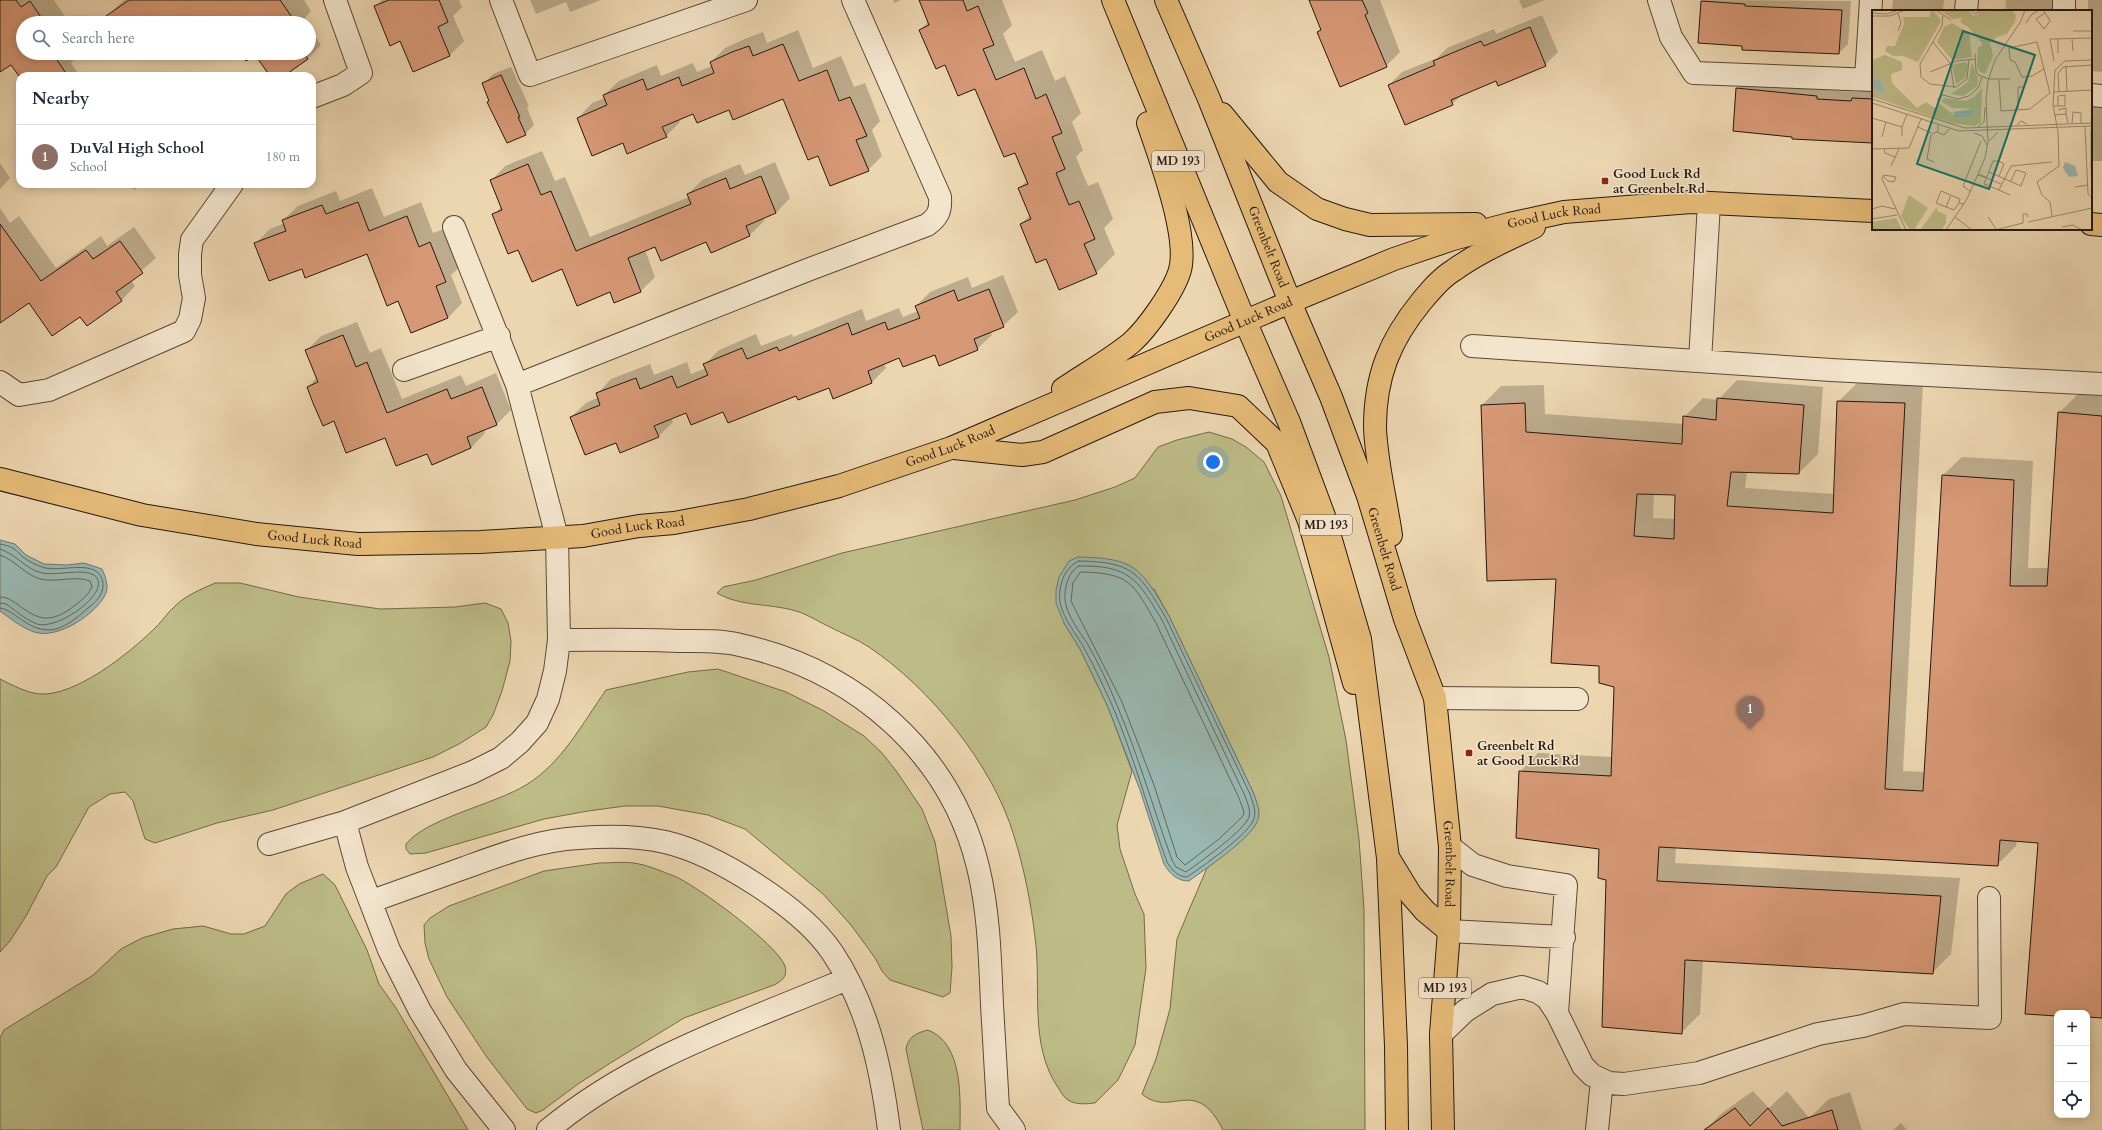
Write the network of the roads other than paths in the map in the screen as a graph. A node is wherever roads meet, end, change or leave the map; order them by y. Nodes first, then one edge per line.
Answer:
1 (335, 0) edge
2 (501, 0) edge
3 (746, 0) edge
4 (853, 0) edge
5 (1109, 0) edge
6 (1113, 0) edge
7 (1166, 0) edge
8 (1659, 0) edge
9 (1871, 0) edge
10 (1967, 0) edge
11 (1966, 10) edge
12 (1870, 80) edge
13 (316, 95) edge
14 (2092, 95) edge
15 (2102, 96) edge
16 (1209, 99) junction
17 (229, 188) edge
18 (1709, 203) junction
19 (1872, 211) edge
20 (1564, 212) junction
21 (1510, 224) junction
22 (2092, 224) edge
23 (2102, 225) edge
24 (454, 227) dead end
25 (1290, 302) junction
26 (1245, 322) junction
27 (499, 336) junction
28 (1472, 346) dead end
29 (1700, 361) junction
30 (404, 370) dead end
31 (2102, 384) edge
32 (517, 385) junction
33 (3, 392) edge
34 (1026, 416) junction
35 (951, 448) junction
36 (0, 479) edge
37 (557, 537) junction
38 (1404, 619) junction
39 (559, 640) junction
40 (1435, 698) junction
41 (1577, 699) dead end
42 (1374, 739) junction
43 (345, 822) junction
44 (269, 844) dead end
45 (1450, 847) junction
46 (1388, 858) junction
47 (1989, 898) dead end
48 (372, 902) junction
49 (1449, 931) junction
50 (1564, 937) junction
51 (847, 979) junction
52 (1557, 1012) junction
53 (1441, 1034) junction
54 (1602, 1080) junction
55 (504, 1130) edge
56 (548, 1130) edge
57 (889, 1130) edge
58 (1014, 1130) edge
59 (1397, 1130) edge
60 (1443, 1130) edge
61 (1597, 1130) edge

1 - 13 lane
2 - 3 lane
4 - 32 lane
5 - 34 main road
6 - 26 main road, MD 193
7 - 16 main road, Greenbelt Road / MD 193
8 - 12 lane
9 - 12 lane
10 - 11 lane
14 - 15 lane
16 - 21 main road
16 - 25 main road, Greenbelt Road / MD 193
17 - 33 lane
18 - 19 main road, Good Luck Road
18 - 20 main road, Good Luck Road
18 - 29 lane
20 - 21 main road, Good Luck Road
20 - 38 main road
21 - 25 main road, Good Luck Road
22 - 23 main road
24 - 27 lane
25 - 26 main road, Good Luck Road
25 - 38 main road, Greenbelt Road / MD 193
26 - 34 main road, Good Luck Road
26 - 42 main road, MD 193
27 - 30 lane
27 - 32 lane
28 - 29 lane
29 - 31 lane
32 - 37 lane
34 - 35 main road, Good Luck Road
35 - 37 main road, Good Luck Road
35 - 42 main road
36 - 37 main road, Good Luck Road
37 - 39 lane
38 - 40 main road, Greenbelt Road / MD 193
39 - 43 lane
39 - 58 lane
40 - 41 lane
40 - 45 main road, Greenbelt Road / MD 193
42 - 46 main road, MD 193
43 - 44 lane
43 - 48 lane
45 - 49 main road, Greenbelt Road / MD 193
45 - 50 lane
46 - 49 main road
46 - 59 main road, MD 193
47 - 54 lane
48 - 51 lane
48 - 55 lane
49 - 50 lane
49 - 53 main road, Greenbelt Road / MD 193
50 - 52 lane
51 - 56 lane
51 - 57 lane
52 - 53 lane
52 - 54 lane
53 - 60 main road, Greenbelt Road / MD 193
54 - 61 lane

